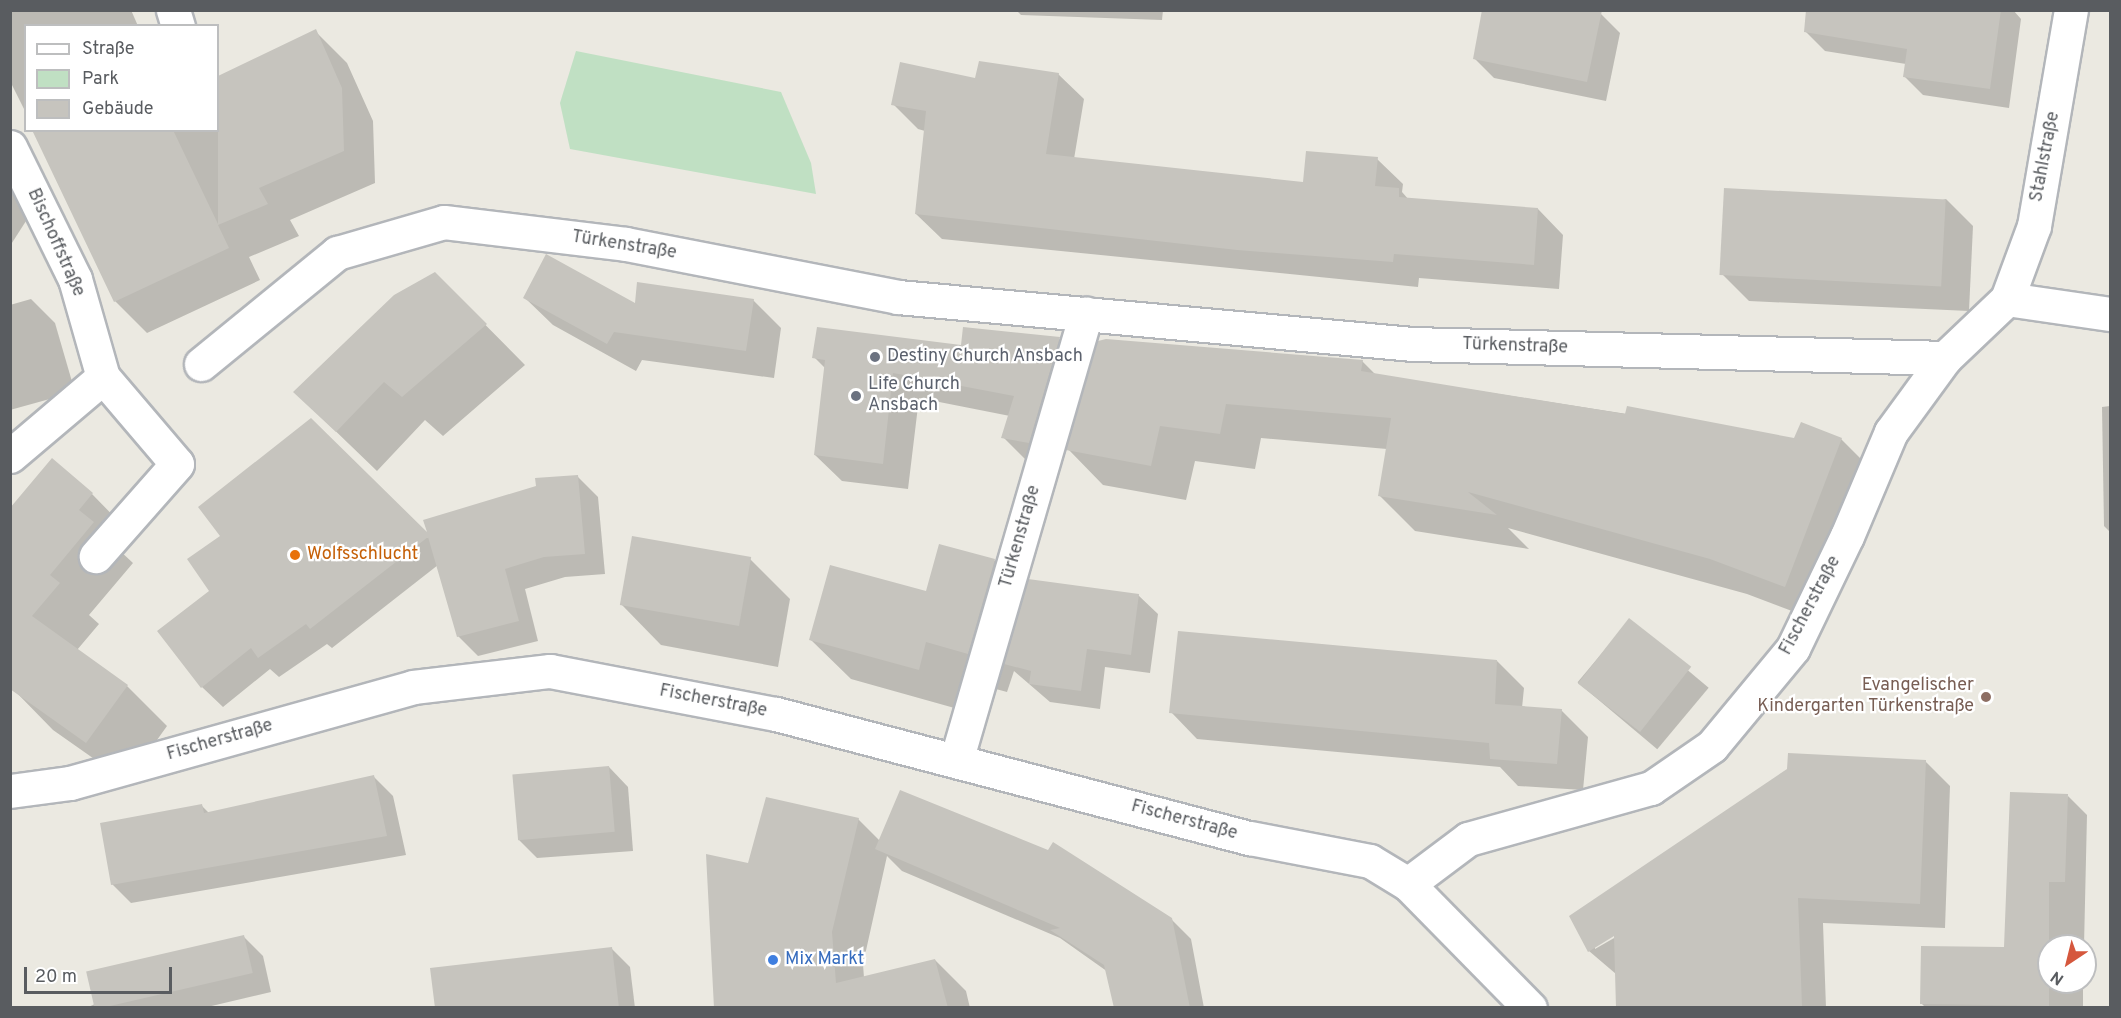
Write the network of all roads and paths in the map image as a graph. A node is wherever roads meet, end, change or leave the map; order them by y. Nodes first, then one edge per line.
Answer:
1 (2071, 10) edge
2 (10, 147) edge
3 (2007, 299) junction
4 (1086, 314) junction
5 (2110, 314) edge
6 (1945, 358) junction
7 (201, 364) dead end
8 (103, 377) junction
9 (10, 456) edge
10 (96, 556) dead end
11 (956, 761) junction
12 (10, 791) edge
13 (1408, 884) junction
14 (1528, 1007) edge

1 - 3 street, Stahlstraße
2 - 8 street, Bischoffstraße
3 - 5 street
3 - 6 street, Fischerstraße
4 - 6 street, Türkenstraße
4 - 7 street, Türkenstraße
4 - 11 street, Türkenstraße
6 - 13 street, Fischerstraße
8 - 9 street
8 - 10 street, Bischoffstraße
11 - 12 street, Fischerstraße
11 - 13 street, Fischerstraße
13 - 14 street, Fischerstraße

